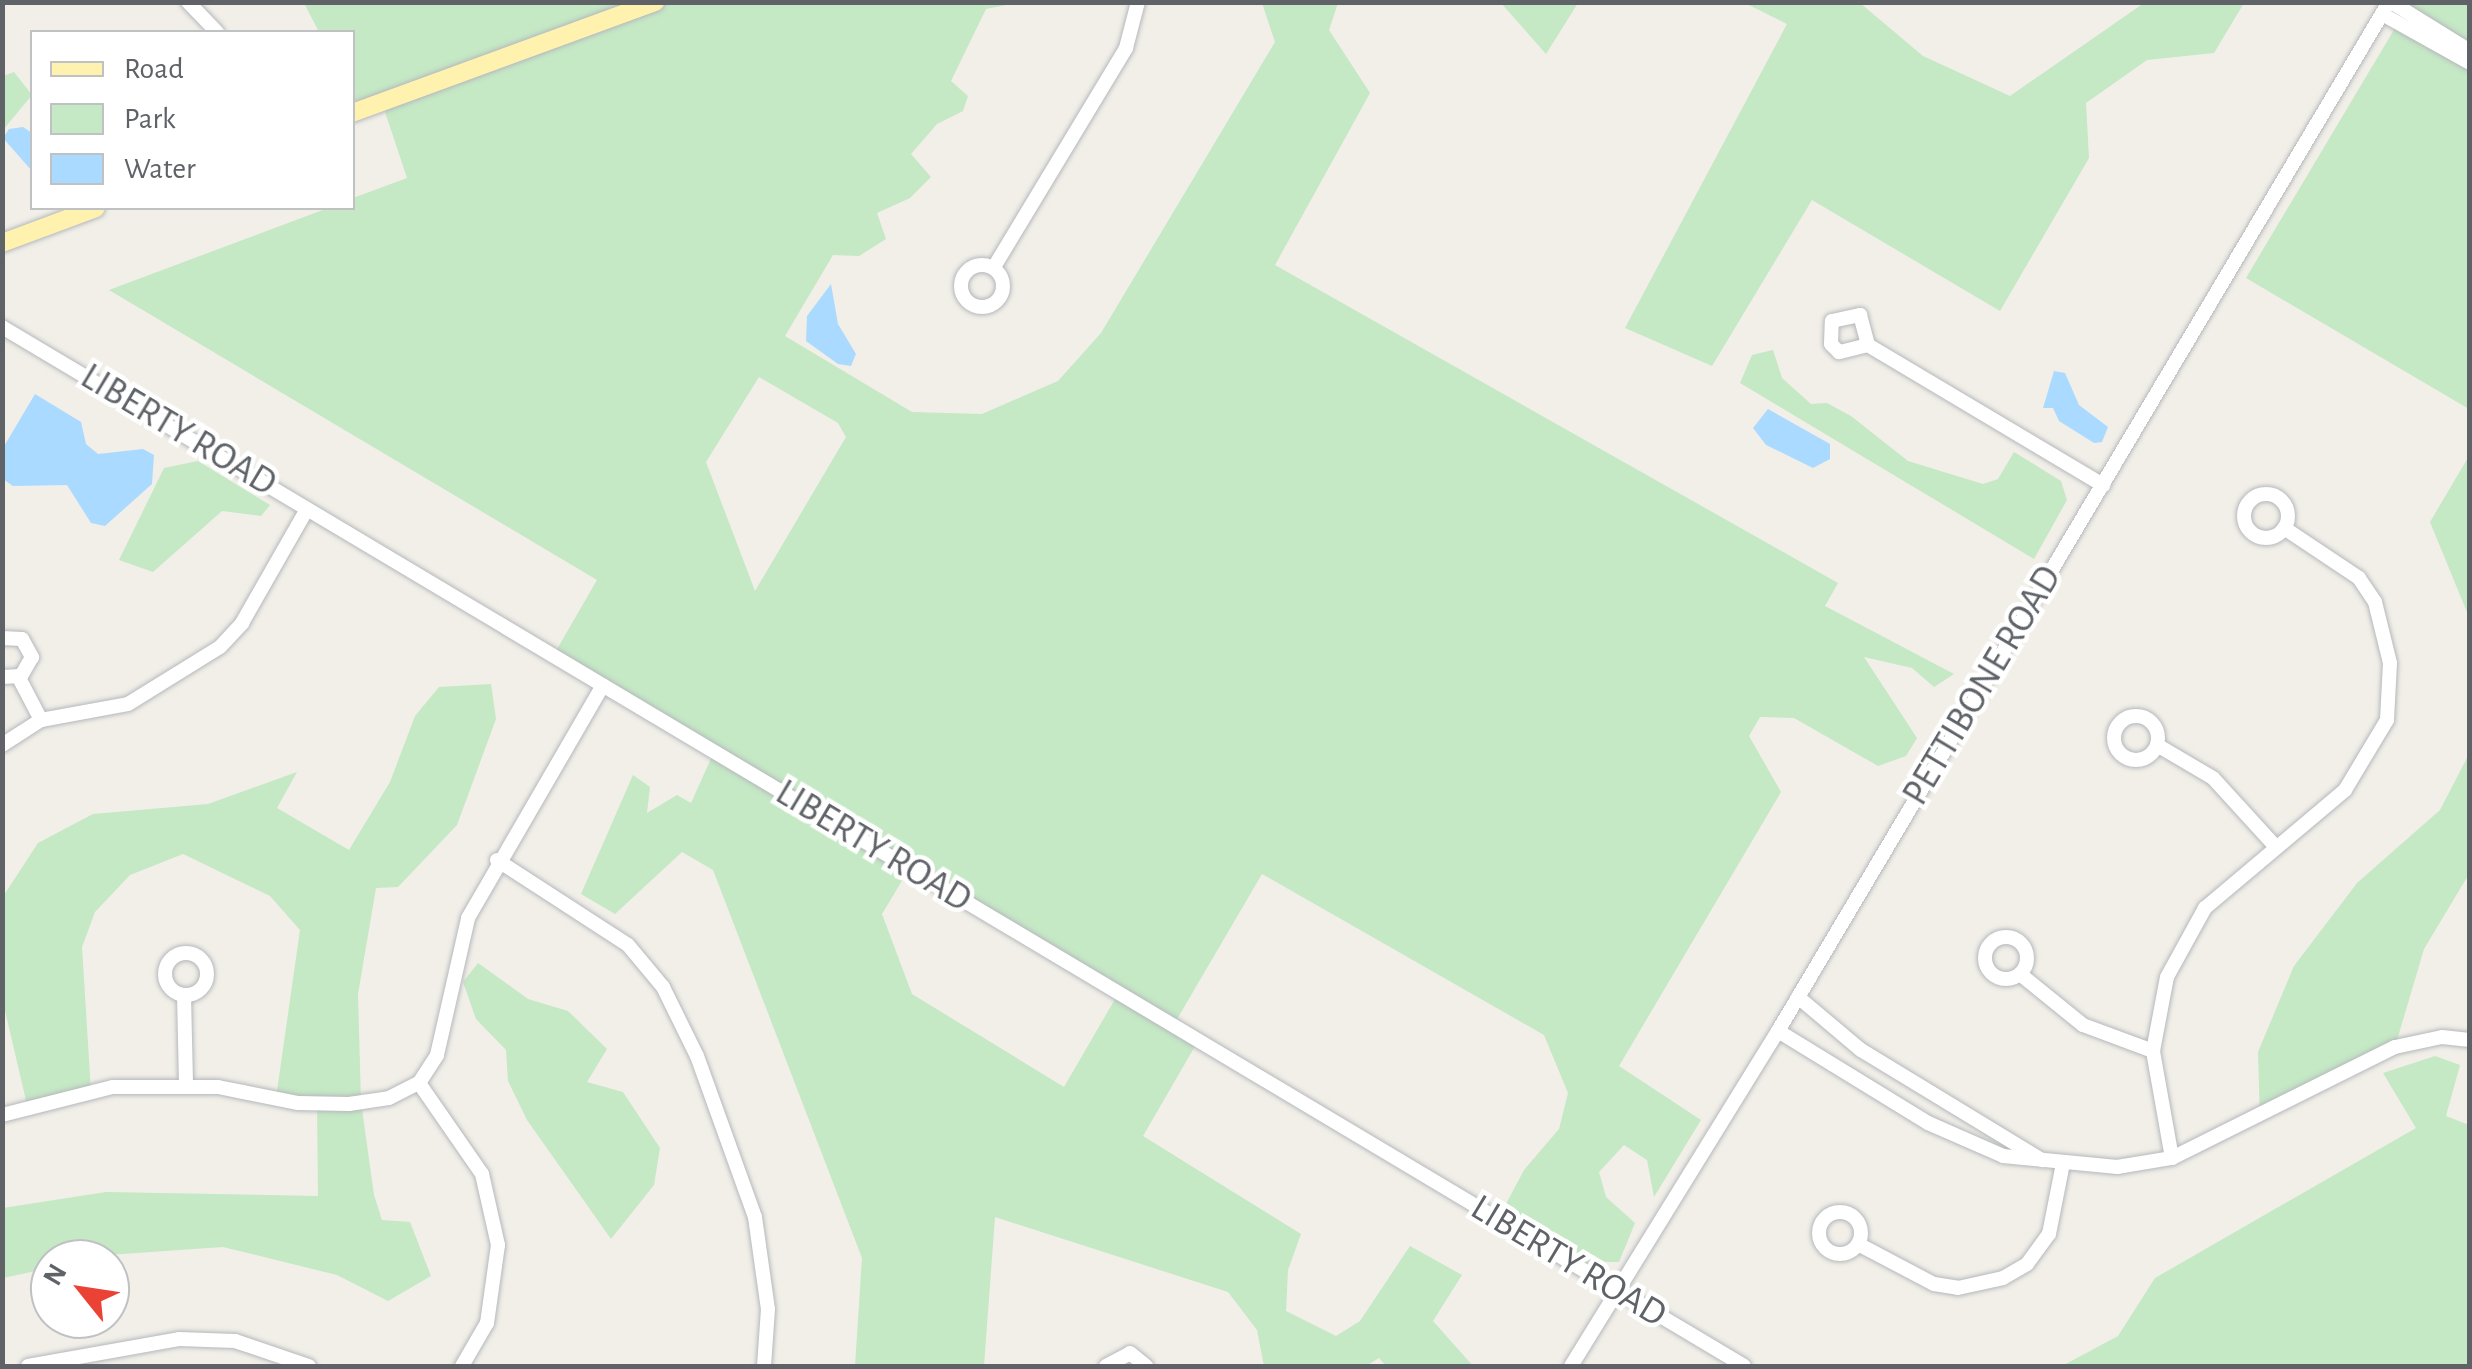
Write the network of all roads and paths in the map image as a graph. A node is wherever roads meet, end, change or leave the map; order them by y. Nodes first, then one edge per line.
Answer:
1 (188, 2) edge
2 (656, 2) edge
3 (1138, 2) edge
4 (2388, 6) edge
5 (215, 30) edge
6 (2470, 51) edge
7 (2470, 62) edge
8 (355, 113) edge
9 (90, 210) edge
10 (2, 242) edge
11 (994, 268) dead end
12 (2, 327) edge
13 (1868, 345) dead end
14 (2103, 484) junction
15 (307, 508) junction
16 (2284, 528) dead end
17 (2, 638) edge
18 (10, 677) edge
19 (603, 685) junction
20 (41, 720) junction
21 (2, 745) edge
22 (2156, 745) dead end
23 (2276, 847) junction
24 (497, 860) junction
25 (2020, 974) dead end
26 (184, 995) dead end
27 (1798, 997) junction
28 (1778, 1031) junction
29 (2470, 1040) edge
30 (2152, 1051) junction
31 (1874, 1058) junction
32 (1860, 1080) junction
33 (419, 1082) junction
34 (186, 1086) junction
35 (2, 1116) edge
36 (2172, 1158) junction
37 (2055, 1163) junction
38 (1858, 1244) dead end
39 (1617, 1292) junction
40 (28, 1366) edge
41 (310, 1366) edge
42 (462, 1366) edge
43 (764, 1366) edge
44 (1106, 1366) edge
45 (1146, 1366) edge
46 (1571, 1366) edge
47 (1744, 1366) edge

1 - 5 street
2 - 8 main road
3 - 11 street
4 - 6 street
4 - 7 street
4 - 14 street, PETTIBONE ROAD
9 - 10 main road
12 - 15 street, LIBERTY ROAD
13 - 14 street
14 - 27 street, PETTIBONE ROAD
15 - 19 street, LIBERTY ROAD
15 - 20 street
16 - 23 street
17 - 18 street
18 - 20 street
19 - 24 street
19 - 39 street, LIBERTY ROAD
20 - 21 street
22 - 23 street
23 - 30 street
24 - 33 street
24 - 43 street
25 - 30 street
26 - 34 street
27 - 28 street, PETTIBONE ROAD
27 - 31 street
28 - 32 street
28 - 39 street, PETTIBONE ROAD
29 - 36 street
30 - 36 street
31 - 32 street
31 - 37 street
32 - 37 street
33 - 34 street
33 - 42 street
34 - 35 street
36 - 37 street
37 - 38 street
39 - 46 street, PETTIBONE ROAD
39 - 47 street, LIBERTY ROAD
40 - 41 street
44 - 45 street

